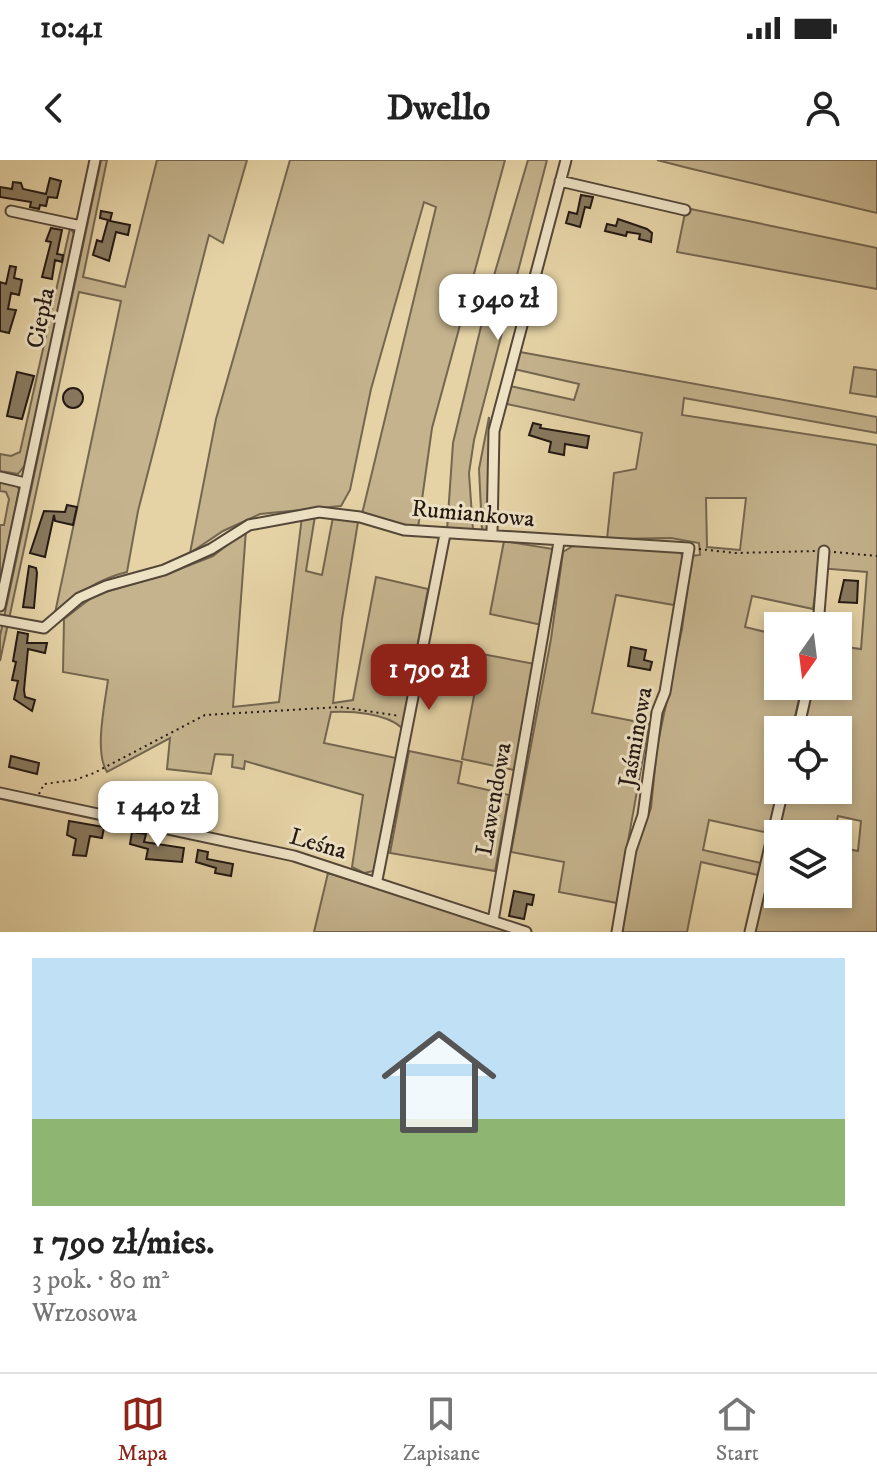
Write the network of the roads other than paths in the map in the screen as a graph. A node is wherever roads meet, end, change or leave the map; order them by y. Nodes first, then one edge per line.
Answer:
1 (95, 160) edge
2 (566, 160) edge
3 (560, 181) junction
4 (685, 210) dead end
5 (11, 211) dead end
6 (81, 226) junction
7 (0, 477) edge
8 (25, 483) junction
9 (445, 534) junction
10 (492, 534) junction
11 (559, 542) junction
12 (689, 548) joint
13 (824, 551) road end
14 (0, 606) edge
15 (819, 612) edge
16 (0, 620) edge
17 (0, 793) edge
18 (780, 804) edge
19 (377, 880) junction
20 (493, 921) junction
21 (526, 932) edge
22 (617, 932) edge
23 (750, 932) edge

1 - 6 street, Ciepła
2 - 3 street
3 - 4 street
3 - 10 street
5 - 6 street
6 - 8 street, Ciepła
7 - 8 street
8 - 14 street, Ciepła
9 - 10 street, Rumiankowa
9 - 16 street, Rumiankowa
9 - 19 street
10 - 11 street, Rumiankowa
11 - 12 street, Rumiankowa
11 - 20 street, Lawendowa
12 - 22 street, Jaśminowa
13 - 15 street
17 - 19 street, Leśna
18 - 23 street
19 - 20 street, Leśna
20 - 21 street, Leśna

